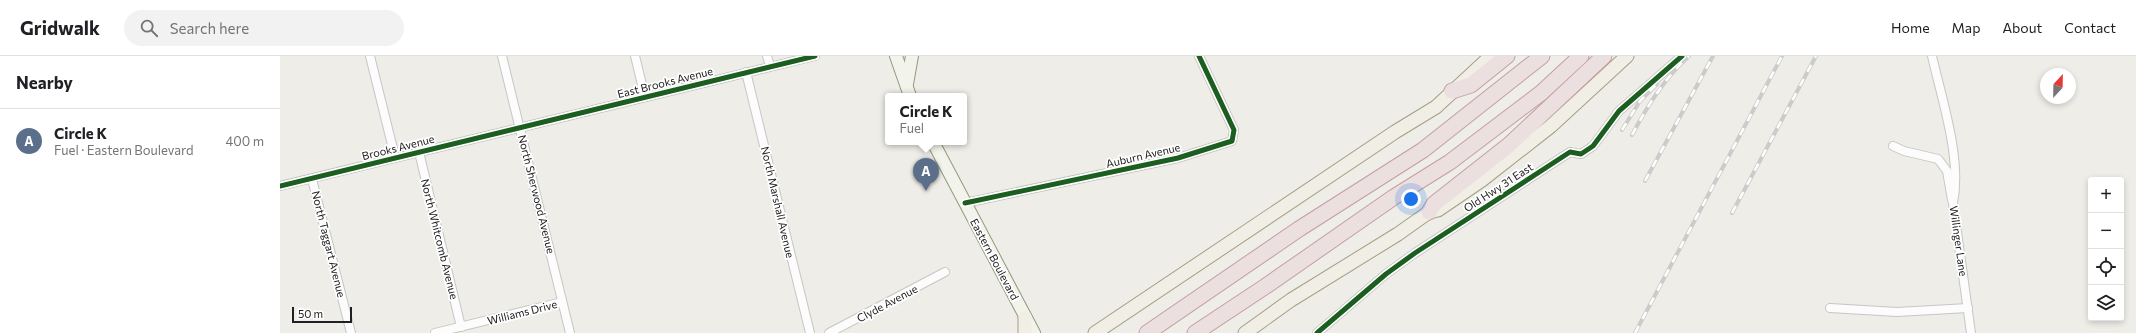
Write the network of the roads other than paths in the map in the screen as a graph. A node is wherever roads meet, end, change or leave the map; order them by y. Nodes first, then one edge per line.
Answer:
1 (370, 56) edge
2 (502, 56) edge
3 (635, 56) edge
4 (767, 56) edge
5 (815, 56) edge
6 (896, 56) edge
7 (912, 56) edge
8 (1199, 56) edge
9 (1491, 56) edge
10 (1507, 56) edge
11 (1542, 56) edge
12 (1580, 56) edge
13 (1604, 56) edge
14 (1627, 56) edge
15 (1682, 56) edge
16 (1932, 56) edge
17 (770, 66) junction
18 (746, 72) junction
19 (1452, 91) junction
20 (908, 92) edge
21 (645, 97) junction
22 (520, 128) junction
23 (936, 145) edge
24 (1893, 146) dead end
25 (419, 152) junction
26 (396, 157) junction
27 (312, 179) junction
28 (280, 186) edge
29 (965, 203) junction
30 (1953, 203) junction
31 (1429, 212) junction
32 (945, 272) dead end
33 (562, 302) junction
34 (1830, 308) dead end
35 (1968, 308) junction
36 (1025, 317) junction
37 (461, 327) junction
38 (351, 333) edge
39 (435, 333) edge
40 (570, 333) edge
41 (810, 333) edge
42 (829, 333) edge
43 (1025, 333) edge
44 (1034, 333) edge
45 (1095, 333) edge
46 (1147, 333) edge
47 (1195, 333) edge
48 (1245, 333) edge
49 (1317, 333) edge
50 (1971, 333) edge

1 - 26 street
2 - 22 street, North Sherwood Avenue
3 - 21 street
4 - 17 street
5 - 17 street, East Brooks Avenue
6 - 20 main road
7 - 20 main road
8 - 29 street, Auburn Avenue
9 - 19 main road
10 - 19 highway
11 - 46 highway
12 - 47 highway
13 - 31 highway
14 - 31 main road
15 - 49 street, Old Hwy 31 East
16 - 30 street, Willinger Lane
17 - 18 street, East Brooks Avenue
18 - 21 street, East Brooks Avenue
18 - 41 street, North Marshall Avenue
19 - 45 main road
21 - 22 street, East Brooks Avenue
22 - 25 street, Brooks Avenue
22 - 33 street, North Sherwood Avenue
23 - 29 main road, Eastern Boulevard
24 - 30 street
25 - 26 street, Brooks Avenue
25 - 37 street, North Whitcomb Avenue
26 - 27 street, Brooks Avenue
27 - 28 street, Brooks Avenue
27 - 38 street, North Taggart Avenue
29 - 36 main road, Eastern Boulevard
30 - 35 street, Willinger Lane
31 - 48 main road
32 - 42 street, Clyde Avenue
33 - 37 street, Williams Drive
33 - 40 street, North Sherwood Avenue
34 - 35 street
35 - 50 street, Willinger Lane
36 - 43 main road
36 - 44 main road, Eastern Boulevard
37 - 39 street, Williams Drive

